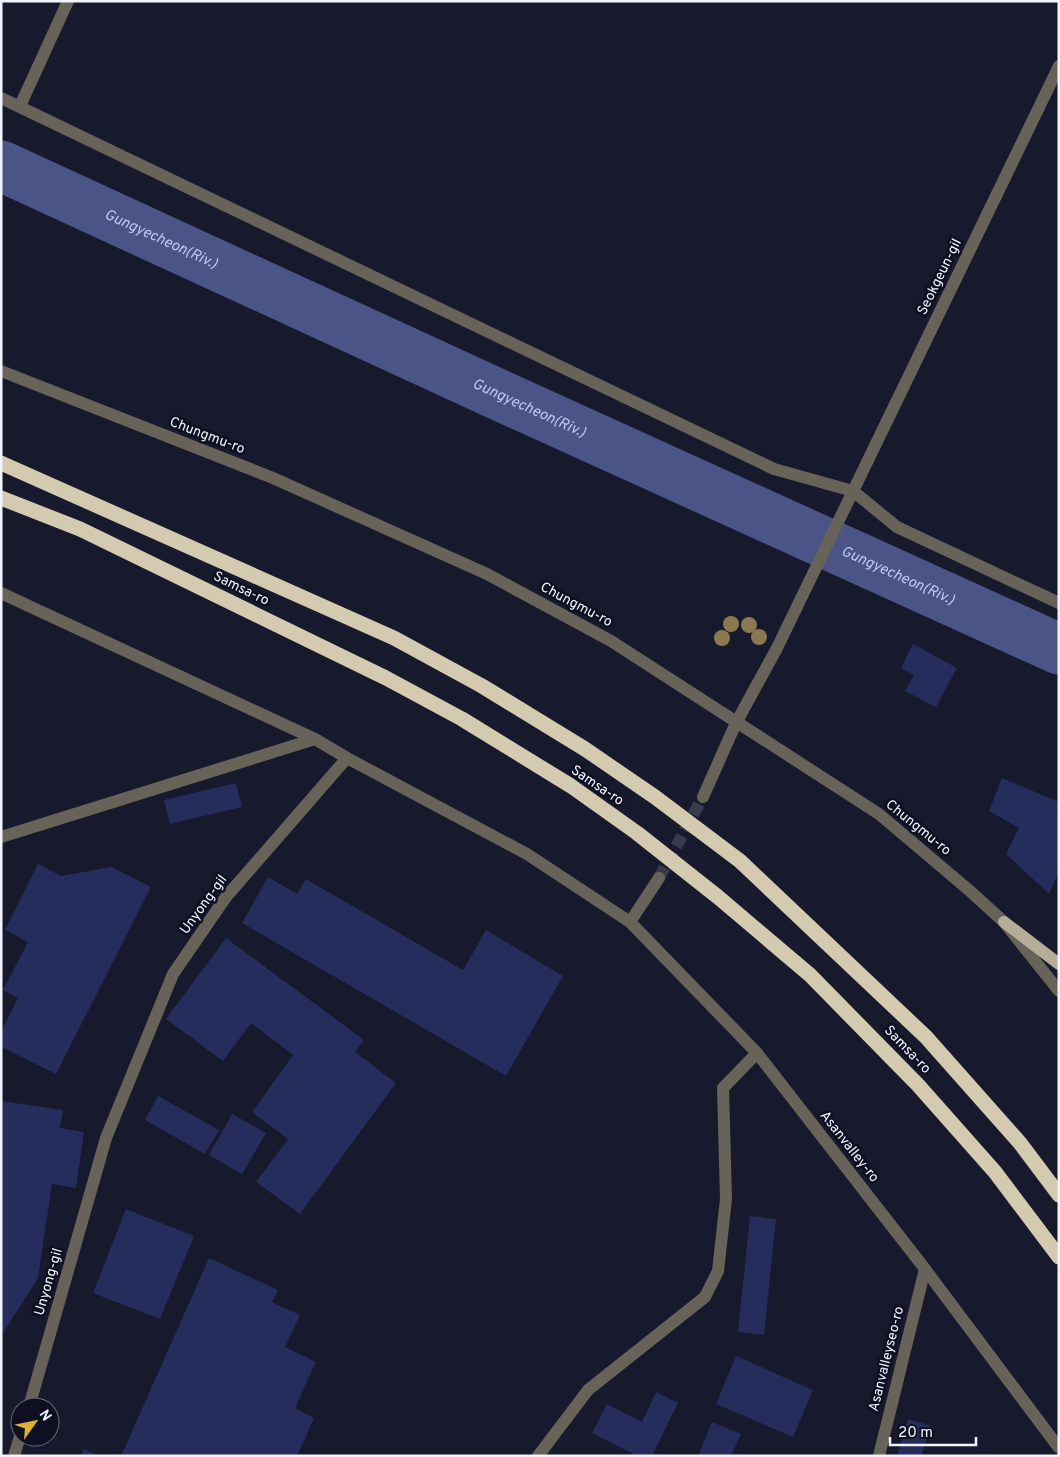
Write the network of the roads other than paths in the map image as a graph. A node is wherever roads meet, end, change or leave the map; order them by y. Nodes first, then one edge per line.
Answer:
1 (68, 1) edge
2 (1059, 66) edge
3 (1, 98) edge
4 (20, 106) junction
5 (1, 371) edge
6 (1, 463) edge
7 (850, 496) junction
8 (1, 498) edge
9 (1, 593) edge
10 (1059, 602) edge
11 (736, 723) junction
12 (315, 739) junction
13 (347, 758) junction
14 (703, 797) tunnel mouth
15 (1, 837) edge
16 (659, 878) tunnel mouth
17 (630, 922) junction
18 (1004, 922) junction
19 (1059, 964) edge
20 (1059, 991) edge
21 (926, 1037) junction
22 (757, 1053) junction
23 (1059, 1179) edge
24 (1059, 1195) edge
25 (1059, 1257) edge
26 (925, 1269) junction
27 (31, 1397) edge
28 (1050, 1435) junction
29 (1059, 1448) edge
30 (538, 1456) edge
31 (879, 1456) edge
32 (1059, 1456) edge

1 - 4 street
2 - 7 street, Seokgeun-gil
3 - 4 street
4 - 7 street
5 - 11 street, Chungmu-ro
6 - 21 highway, Samsa-ro
7 - 10 street
7 - 11 street, Seokgeun-gil
8 - 25 highway, Samsa-ro
9 - 12 street
11 - 14 street
11 - 18 street, Chungmu-ro
12 - 13 street
12 - 15 street
13 - 17 street
13 - 27 street, Unyong-gil
16 - 17 street
17 - 22 street, Asanvalley-ro
18 - 19 main road
18 - 20 street, Chungmu-ro
21 - 23 highway
21 - 24 highway, Samsa-ro
22 - 26 street, Asanvalley-ro
22 - 30 street
26 - 28 street, Asanvalley-ro
26 - 31 street, Asanvalleyseo-ro
28 - 29 street, Asanvalley-ro
28 - 32 street

